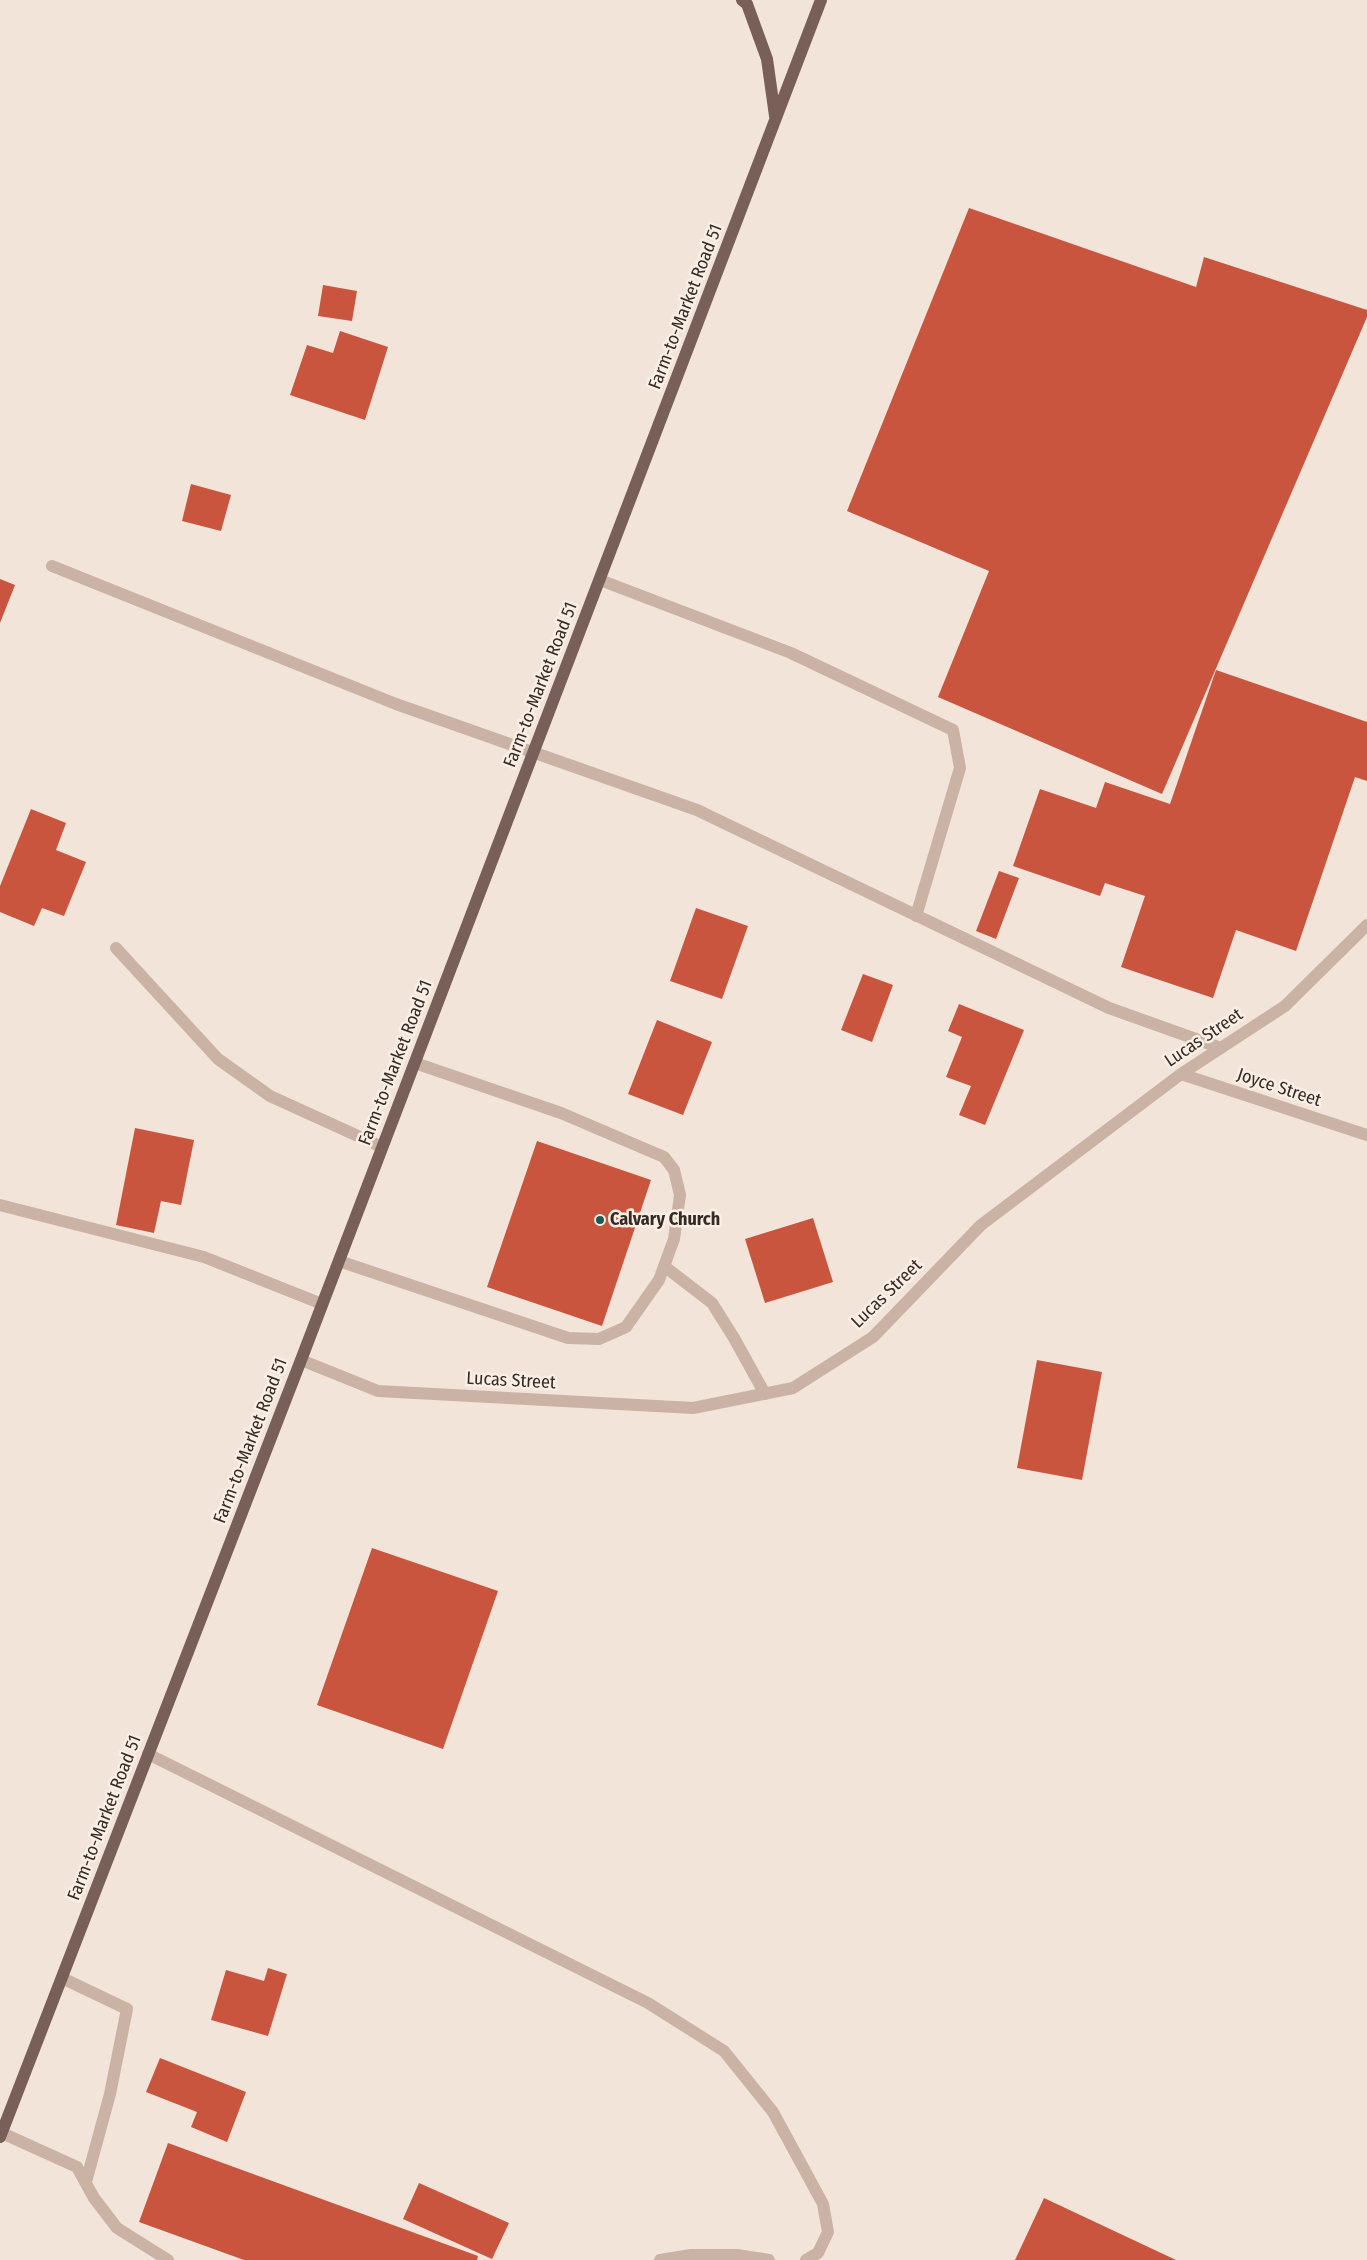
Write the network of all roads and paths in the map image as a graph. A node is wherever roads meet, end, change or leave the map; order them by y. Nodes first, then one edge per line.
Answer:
1 (742, 0) edge
2 (821, 0) edge
3 (776, 119) junction
4 (52, 566) dead end
5 (600, 580) junction
6 (534, 752) junction
7 (916, 916) junction
8 (1367, 925) edge
9 (116, 948) dead end
10 (1221, 1048) junction
11 (415, 1062) junction
12 (1181, 1074) junction
13 (1367, 1135) edge
14 (382, 1147) junction
15 (0, 1205) edge
16 (339, 1261) junction
17 (664, 1266) junction
18 (322, 1304) junction
19 (301, 1360) junction
20 (765, 1394) junction
21 (148, 1754) junction
22 (62, 1978) junction
23 (1, 2135) edge
24 (86, 2182) junction
25 (821, 2256) edge
26 (168, 2260) edge
27 (660, 2260) edge
28 (769, 2260) edge
29 (806, 2260) edge

1 - 3 main road
2 - 3 main road, Farm-to-Market Road 51
3 - 5 main road, Farm-to-Market Road 51
4 - 6 street
5 - 6 main road, Farm-to-Market Road 51
5 - 7 street
6 - 7 street
6 - 11 main road, Farm-to-Market Road 51
7 - 10 street
8 - 10 street, Lucas Street
9 - 14 street
10 - 12 street, Lucas Street
11 - 14 main road, Farm-to-Market Road 51
11 - 17 street
12 - 13 street, Joyce Street
12 - 20 street, Lucas Street
14 - 16 main road, Farm-to-Market Road 51
15 - 18 street
16 - 17 street
16 - 18 main road, Farm-to-Market Road 51
17 - 20 street
18 - 19 main road, Farm-to-Market Road 51
19 - 20 street, Lucas Street
19 - 21 main road, Farm-to-Market Road 51
21 - 22 main road, Farm-to-Market Road 51
21 - 25 street
22 - 23 main road, Farm-to-Market Road 51
22 - 24 street
23 - 24 street
24 - 26 street
25 - 29 street
27 - 28 street

